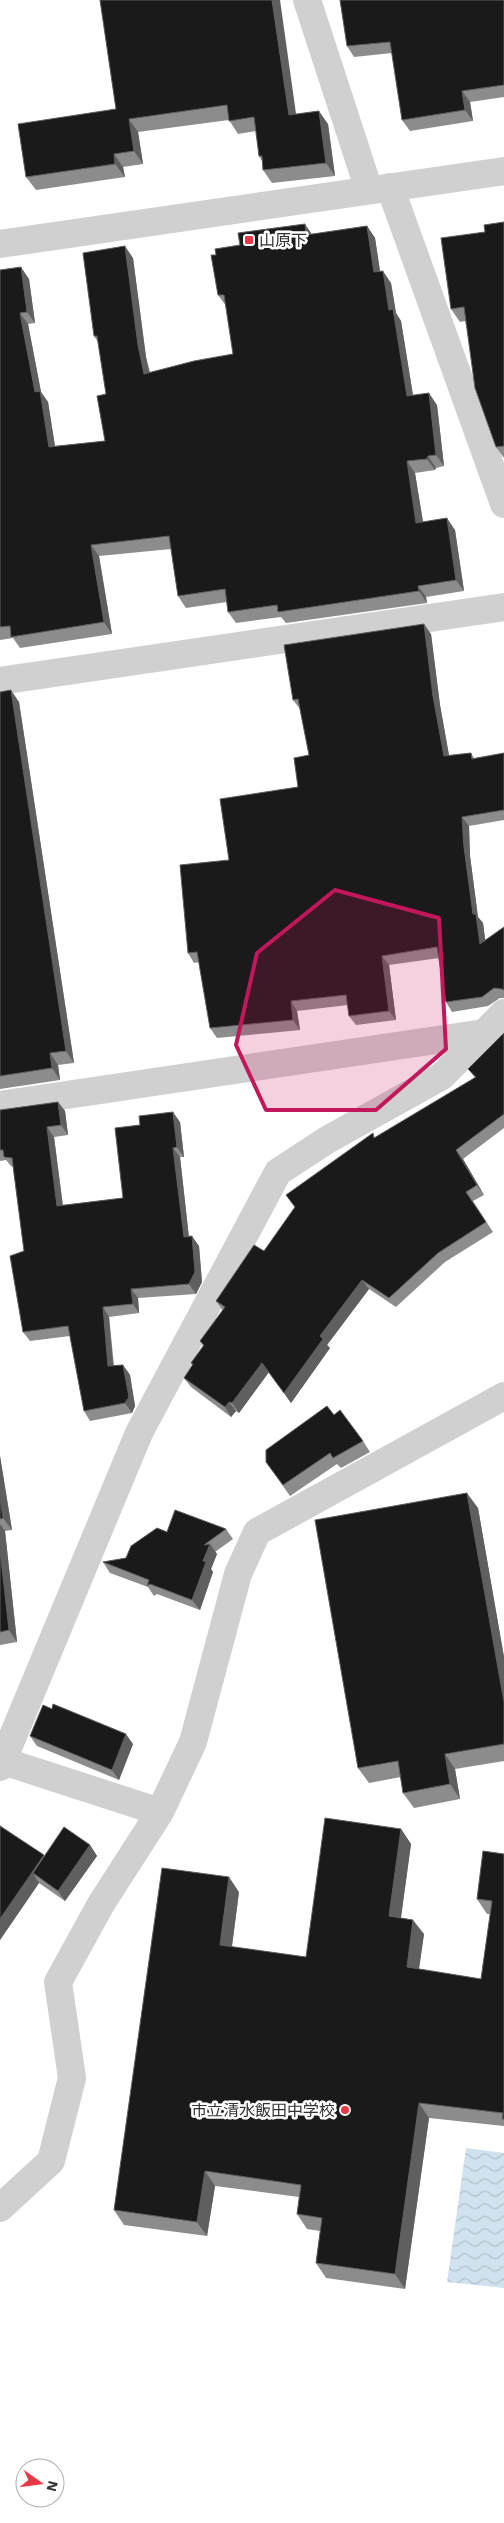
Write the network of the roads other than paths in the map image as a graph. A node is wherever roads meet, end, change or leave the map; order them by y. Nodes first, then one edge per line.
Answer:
1 (307, 0) edge
2 (504, 171) edge
3 (380, 188) junction
4 (0, 244) edge
5 (504, 504) edge
6 (504, 607) edge
7 (0, 681) edge
8 (504, 1013) edge
9 (484, 1033) junction
10 (0, 1105) edge
11 (504, 1396) edge
12 (1, 1761) edge
13 (160, 1812) junction
14 (0, 2208) edge

1 - 3 street
2 - 3 street
3 - 4 street
3 - 5 street
6 - 7 street
8 - 9 street
9 - 10 street
9 - 12 street
11 - 13 street
12 - 13 street
13 - 14 street

